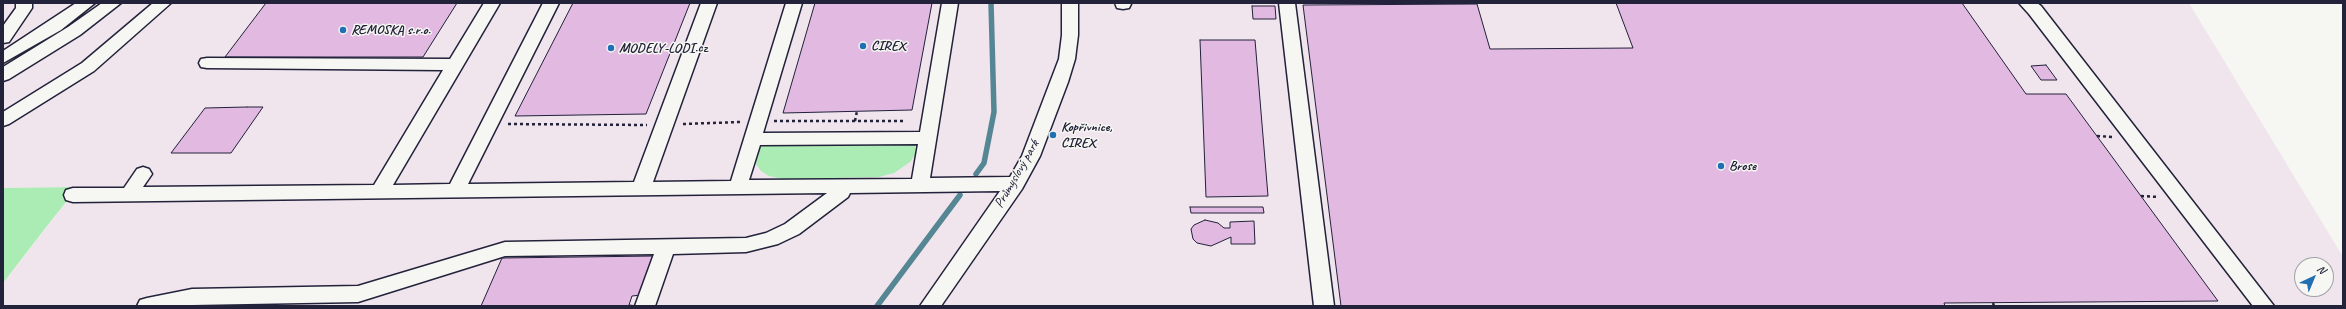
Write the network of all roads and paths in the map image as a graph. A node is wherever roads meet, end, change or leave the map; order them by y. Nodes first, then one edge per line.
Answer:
1 (24, 3) edge
2 (87, 3) edge
3 (113, 3) edge
4 (163, 3) edge
5 (492, 3) edge
6 (551, 3) edge
7 (710, 3) edge
8 (794, 3) edge
9 (950, 3) edge
10 (1070, 3) edge
11 (1287, 3) edge
12 (2027, 3) edge
13 (3, 38) edge
14 (3, 58) edge
15 (207, 63) dead end
16 (455, 65) junction
17 (3, 75) edge
18 (857, 111) dead end
19 (3, 120) edge
20 (770, 121) dead end
21 (855, 121) junction
22 (912, 121) dead end
23 (748, 122) dead end
24 (489, 124) junction
25 (675, 124) dead end
26 (648, 125) dead end
27 (927, 138) junction
28 (752, 139) junction
29 (144, 174) dead end
30 (1015, 184) junction
31 (920, 185) junction
32 (843, 186) junction
33 (738, 187) junction
34 (641, 188) junction
35 (456, 190) junction
36 (380, 191) junction
37 (129, 194) junction
38 (72, 195) dead end
39 (666, 246) junction
40 (147, 306) edge
41 (645, 306) edge
42 (930, 306) edge
43 (1324, 306) edge
44 (2264, 306) edge

1 - 13 street
2 - 14 street
3 - 17 street
4 - 19 street
5 - 16 street
6 - 24 street
7 - 34 street
8 - 28 street
9 - 27 street
10 - 30 street, Průmyslový park
11 - 43 street
12 - 44 street
15 - 16 street
16 - 36 street
18 - 21 path
20 - 21 path
21 - 22 path
23 - 25 path
24 - 26 path
24 - 35 street
27 - 28 street
27 - 31 street
28 - 33 street
29 - 37 street
30 - 31 street
30 - 42 street, Průmyslový park
31 - 32 street
32 - 33 street
32 - 39 street
33 - 34 street
34 - 35 street
35 - 36 street
36 - 37 street
37 - 38 street
39 - 40 street
39 - 41 street

